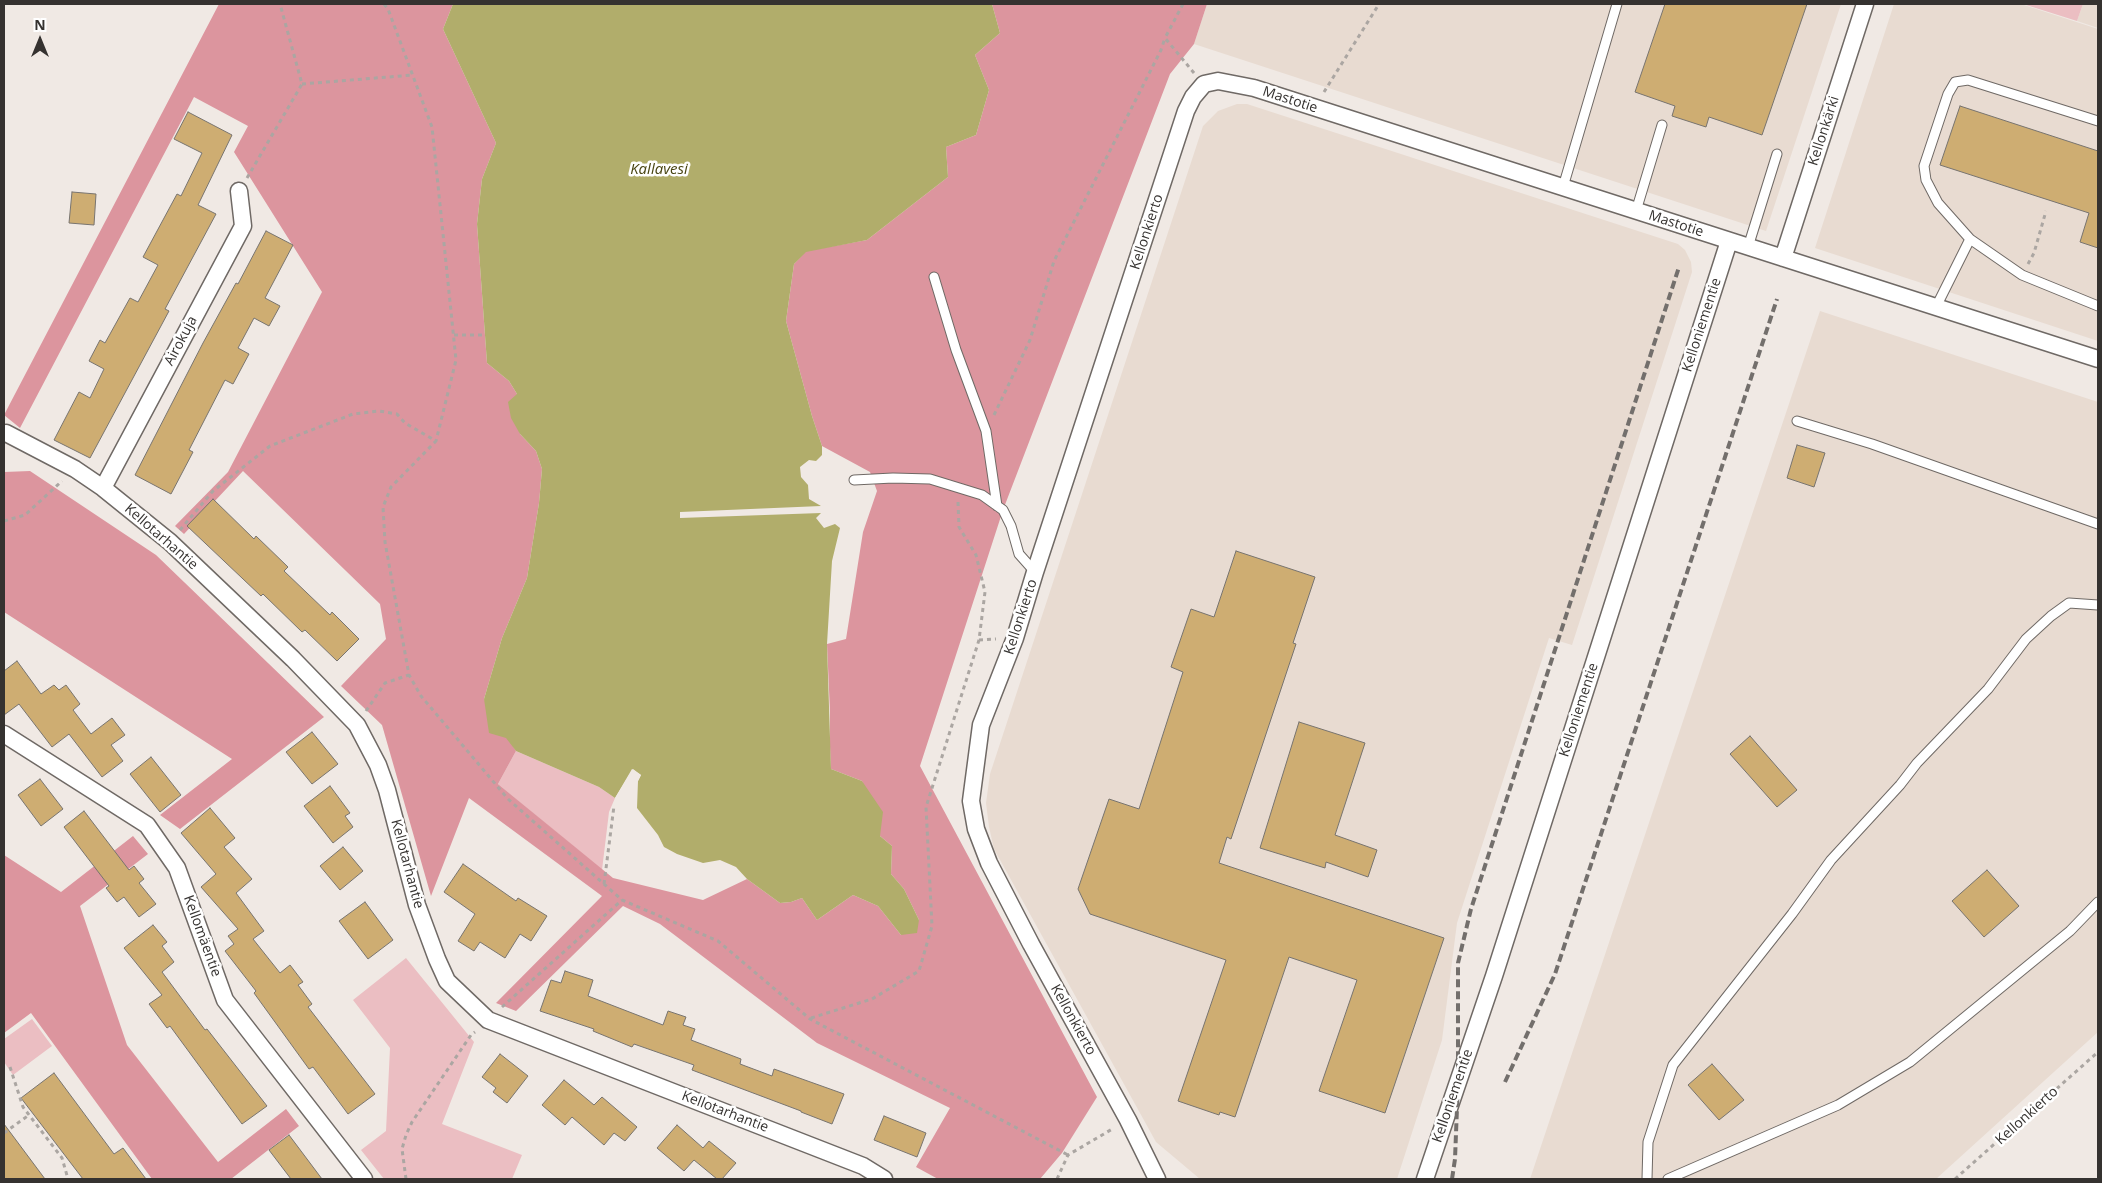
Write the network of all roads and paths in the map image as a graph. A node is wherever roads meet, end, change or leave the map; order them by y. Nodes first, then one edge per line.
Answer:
1 (280, 4) edge
2 (384, 4) edge
3 (1183, 4) edge
4 (1379, 4) edge
5 (1617, 4) edge
6 (1865, 4) edge
7 (1165, 38) junction
8 (413, 75) junction
9 (302, 84) junction
10 (1204, 84) junction
11 (1314, 108) junction
12 (2098, 121) edge
13 (1662, 126) dead end
14 (1777, 154) dead end
15 (1562, 187) junction
16 (240, 191) joint
17 (1636, 211) junction
18 (2046, 211) dead end
19 (1970, 239) junction
20 (1729, 241) junction
21 (1748, 247) junction
22 (1783, 258) junction
23 (2022, 275) junction
24 (934, 277) dead end
25 (2098, 306) edge
26 (1936, 307) junction
27 (454, 335) junction
28 (486, 335) dead end
29 (2098, 359) edge
30 (1797, 421) dead end
31 (986, 431) junction
32 (6, 432) dead end
33 (436, 441) junction
34 (75, 469) junction
35 (854, 480) dead end
36 (958, 487) junction
37 (104, 488) junction
38 (997, 506) junction
39 (4, 521) edge
40 (2098, 524) edge
41 (170, 542) junction
42 (1035, 572) junction
43 (2098, 605) edge
44 (409, 675) junction
45 (357, 725) junction
46 (4, 734) edge
47 (614, 806) dead end
48 (604, 885) junction
49 (622, 900) junction
50 (2098, 902) edge
51 (810, 1019) junction
52 (488, 1020) junction
53 (2098, 1052) edge
54 (10, 1067) dead end
55 (29, 1114) junction
56 (1128, 1120) junction
57 (4, 1133) edge
58 (1068, 1156) junction
59 (68, 1179) edge
60 (364, 1179) edge
61 (406, 1179) edge
62 (884, 1179) edge
63 (1057, 1179) edge
64 (1157, 1179) edge
65 (1425, 1179) edge
66 (1647, 1179) edge
67 (1668, 1179) edge
68 (1955, 1179) edge

1 - 9 path
2 - 8 path
3 - 7 path
4 - 11 path
5 - 15 lane
6 - 22 street, Kellonkärki
7 - 10 path
7 - 31 path
8 - 9 path
8 - 27 path
9 - 16 path
10 - 11 street, Mastotie
10 - 42 street, Kellonkierto
11 - 15 street, Mastotie
12 - 19 lane
13 - 17 lane
14 - 21 lane
15 - 17 street, Mastotie
16 - 37 street, Airokuja
17 - 20 street, Mastotie
18 - 23 path
19 - 23 lane
19 - 26 lane
20 - 21 street, Mastotie
20 - 65 street, Kelloniementie
21 - 22 street, Mastotie
22 - 26 street, Mastotie
23 - 25 lane
24 - 31 lane
26 - 29 street, Mastotie
27 - 28 path
27 - 33 path
30 - 40 lane
31 - 38 lane
32 - 34 street, Kellotarhantie
33 - 41 path
33 - 44 path
34 - 37 street, Kellotarhantie
34 - 39 path
35 - 36 lane
36 - 38 lane
36 - 51 path
37 - 41 street, Kellotarhantie
38 - 42 lane
41 - 45 street, Kellotarhantie
42 - 56 street, Kellonkierto
43 - 66 lane
44 - 45 path
44 - 48 path
45 - 52 street, Kellotarhantie
46 - 60 street, Kellomäentie
47 - 48 path
48 - 49 path
49 - 51 path
49 - 52 path
50 - 67 lane
51 - 58 path
52 - 61 path
52 - 62 street, Kellotarhantie
53 - 68 path, Kellonkierto
54 - 55 path
55 - 57 path
55 - 59 path
56 - 58 path
56 - 64 street, Kellonkierto
58 - 63 path

